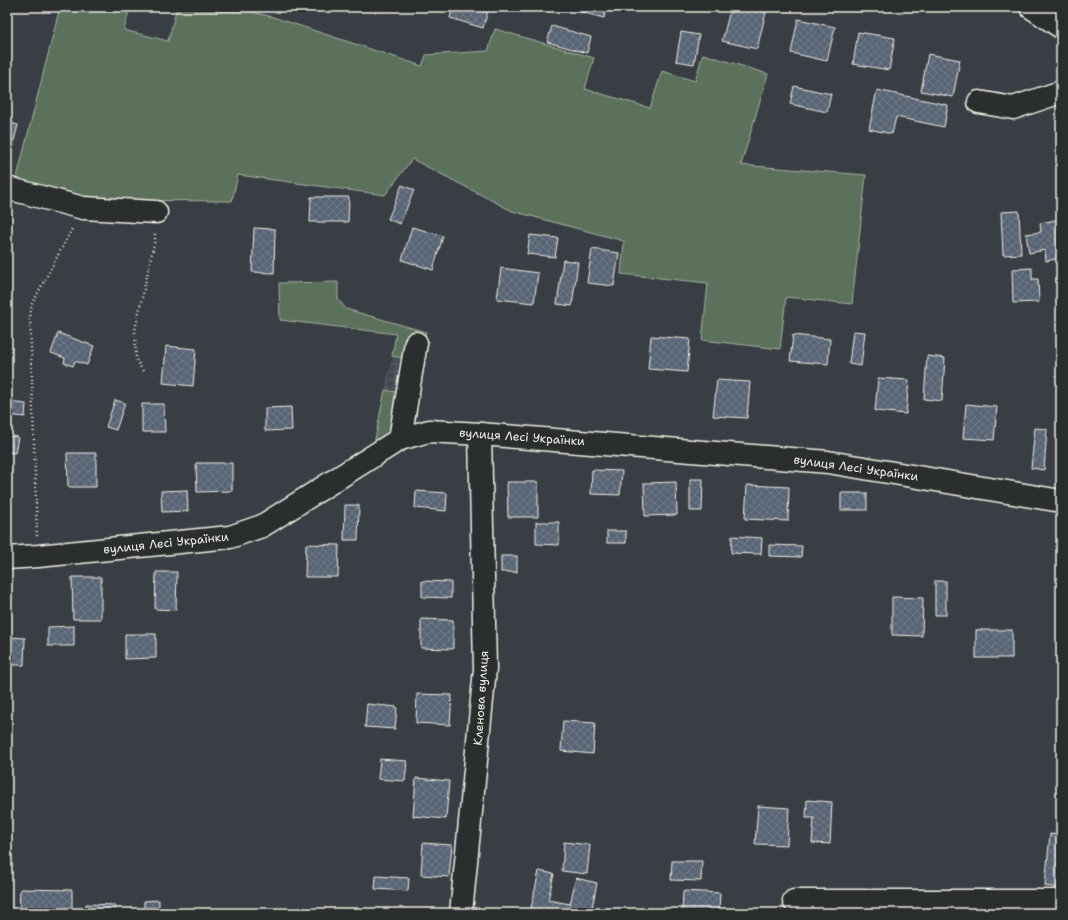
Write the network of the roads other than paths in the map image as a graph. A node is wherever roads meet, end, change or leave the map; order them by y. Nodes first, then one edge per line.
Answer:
1 (1031, 7) edge
2 (1061, 27) edge
3 (1061, 92) edge
4 (979, 102) dead end
5 (7, 188) edge
6 (156, 212) road end
7 (416, 343) dead end
8 (480, 434) junction
9 (400, 439) junction
10 (1061, 501) edge
11 (7, 558) edge
12 (794, 901) dead end
13 (1061, 901) edge
14 (460, 913) edge

1 - 2 street
3 - 4 street
5 - 6 street
7 - 9 street
8 - 9 street, вулиця Лесі Українки
8 - 10 street, вулиця Лесі Українки
8 - 14 street, Кленова вулиця
9 - 11 street, вулиця Лесі Українки
12 - 13 street

